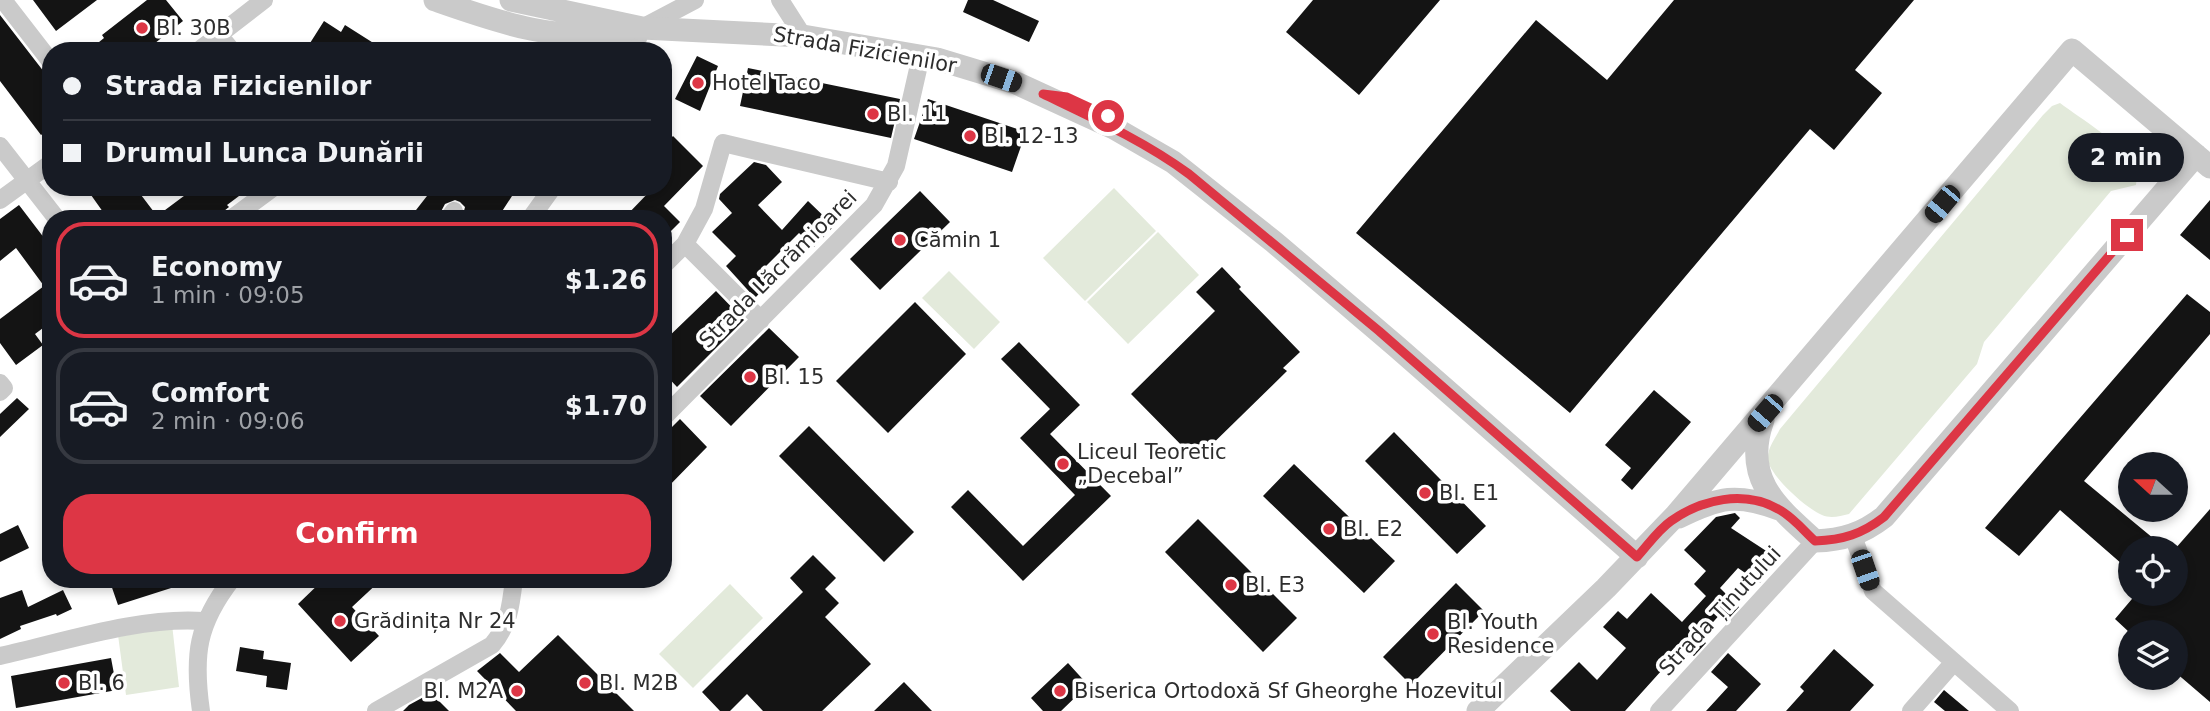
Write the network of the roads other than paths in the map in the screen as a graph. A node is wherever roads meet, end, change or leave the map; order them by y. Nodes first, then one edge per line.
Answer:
1 (3, 0) edge
2 (435, 0) edge
3 (511, 0) edge
4 (695, 0) edge
5 (780, 0) edge
6 (252, 4) edge
7 (642, 28) junction
8 (219, 35) junction
9 (803, 36) junction
10 (210, 42) edge
11 (225, 42) edge
12 (637, 42) edge
13 (42, 50) edge
14 (921, 56) junction
15 (0, 146) edge
16 (2203, 161) edge
17 (42, 169) edge
18 (892, 174) junction
19 (27, 180) junction
20 (262, 196) edge
21 (0, 200) edge
22 (50, 210) edge
23 (243, 210) edge
24 (685, 244) junction
25 (672, 256) edge
26 (761, 320) junction
27 (0, 383) edge
28 (0, 392) edge
29 (672, 409) edge
30 (1765, 413) junction
31 (1779, 509) junction
32 (1670, 522) junction
33 (1853, 536) junction
34 (1815, 541) junction
35 (1637, 557) junction
36 (225, 588) edge
37 (513, 588) edge
38 (204, 621) junction
39 (0, 656) edge
40 (1954, 662) junction
41 (201, 711) edge
42 (376, 711) edge
43 (1478, 711) edge
44 (1659, 711) edge
45 (1911, 711) edge
46 (2010, 711) edge

1 - 13 street
2 - 7 street, Strada Fizicienilor
3 - 7 street, Strada Fizicienilor
4 - 7 street
5 - 9 street
6 - 8 street
7 - 9 street, Strada Fizicienilor
7 - 12 street
8 - 10 street
8 - 11 street
9 - 14 street, Strada Fizicienilor
14 - 18 street, Strada Lăcrămioarei
14 - 35 street, Strada Fizicienilor
15 - 19 street
16 - 30 street
16 - 33 street
17 - 19 street
18 - 24 street
18 - 26 street, Strada Lăcrămioarei
19 - 21 street
19 - 22 street
20 - 23 street
24 - 25 street
24 - 26 street
26 - 29 street, Strada Lăcrămioarei
27 - 28 street
30 - 31 street
30 - 32 street
31 - 32 street
31 - 34 street
32 - 35 street
33 - 34 street
33 - 40 street
34 - 44 street, Strada Ținutului
35 - 43 street
36 - 38 street
37 - 42 street
38 - 39 street
38 - 41 street
40 - 45 street
40 - 46 street

